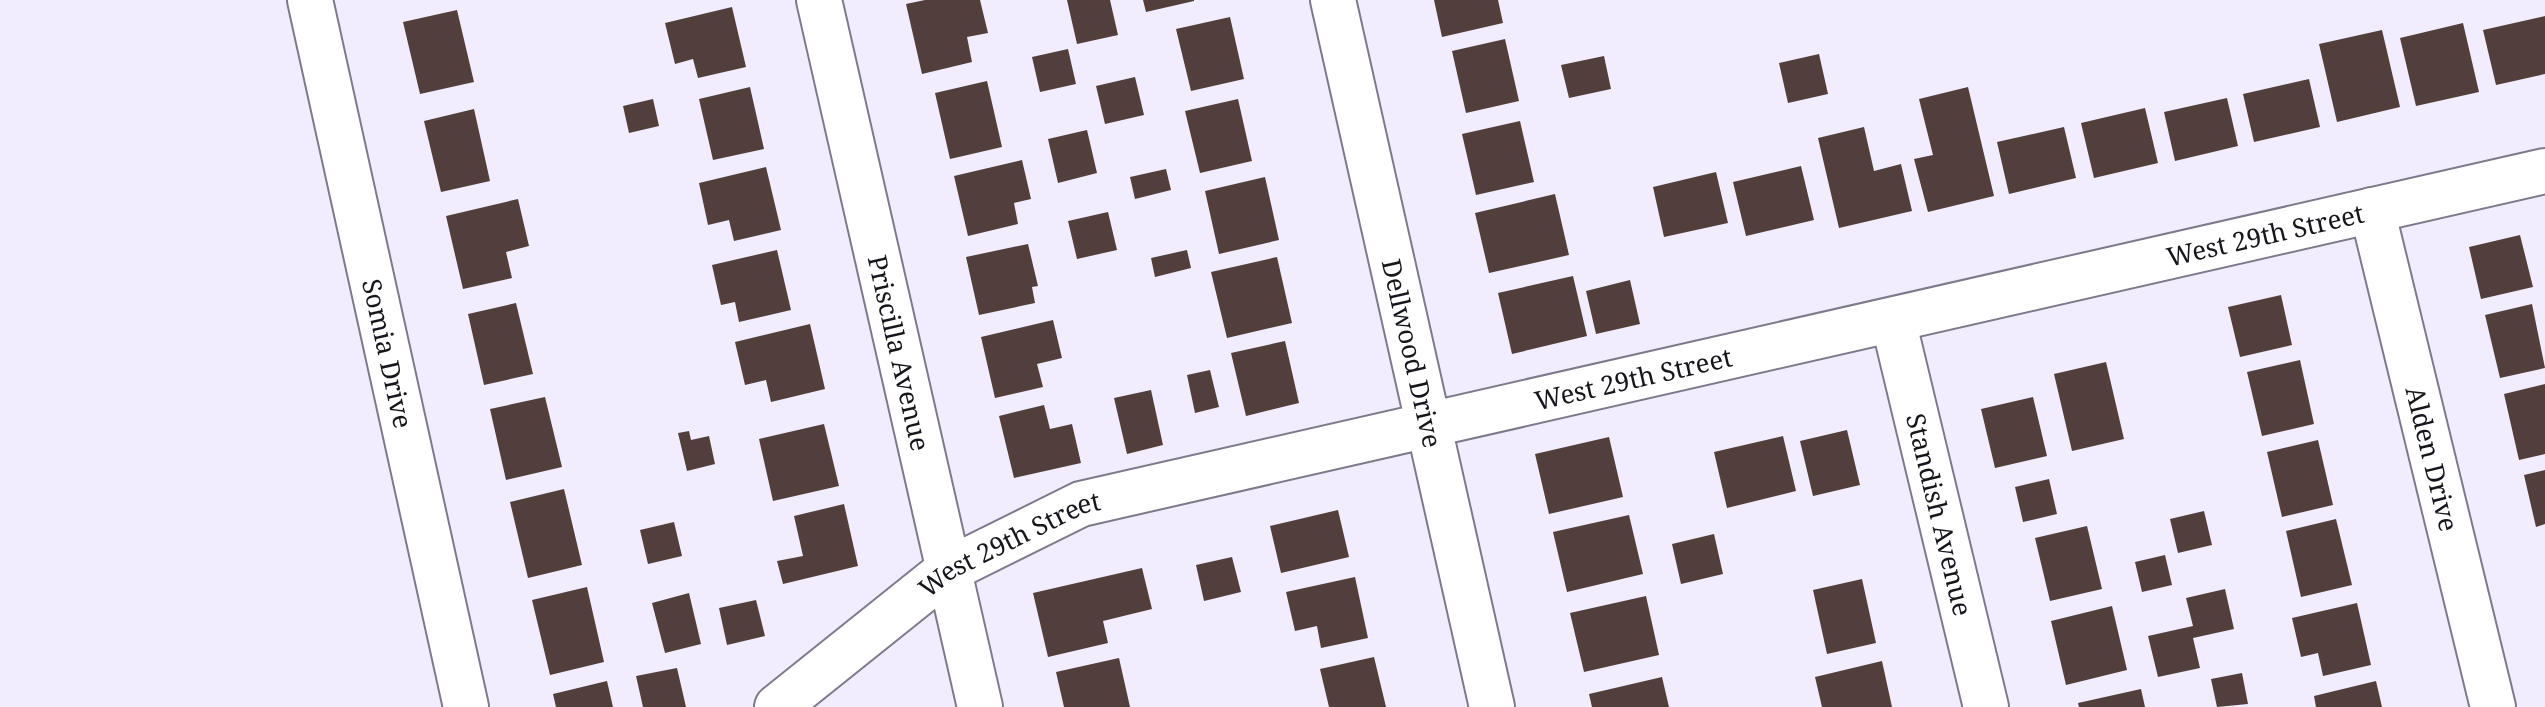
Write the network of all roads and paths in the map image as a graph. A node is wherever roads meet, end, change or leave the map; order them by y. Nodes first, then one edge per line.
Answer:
1 (310, 0) edge
2 (819, 0) edge
3 (1333, 0) edge
4 (2545, 171) edge
5 (2372, 210) junction
6 (1893, 320) junction
7 (1427, 425) junction
8 (948, 570) junction
9 (466, 707) edge
10 (777, 707) edge
11 (980, 707) edge
12 (1492, 707) edge
13 (1986, 707) edge
14 (2493, 707) edge

1 - 9 street, Somia Drive
2 - 8 street, Priscilla Avenue
3 - 7 street, Dellwood Drive
4 - 5 street, West 29th Street
5 - 6 street, West 29th Street
5 - 14 street, Alden Drive
6 - 7 street, West 29th Street
6 - 13 street, Standish Avenue
7 - 8 street, West 29th Street
7 - 12 street, Dellwood Drive
8 - 10 street, West 29th Street
8 - 11 street, Priscilla Avenue

